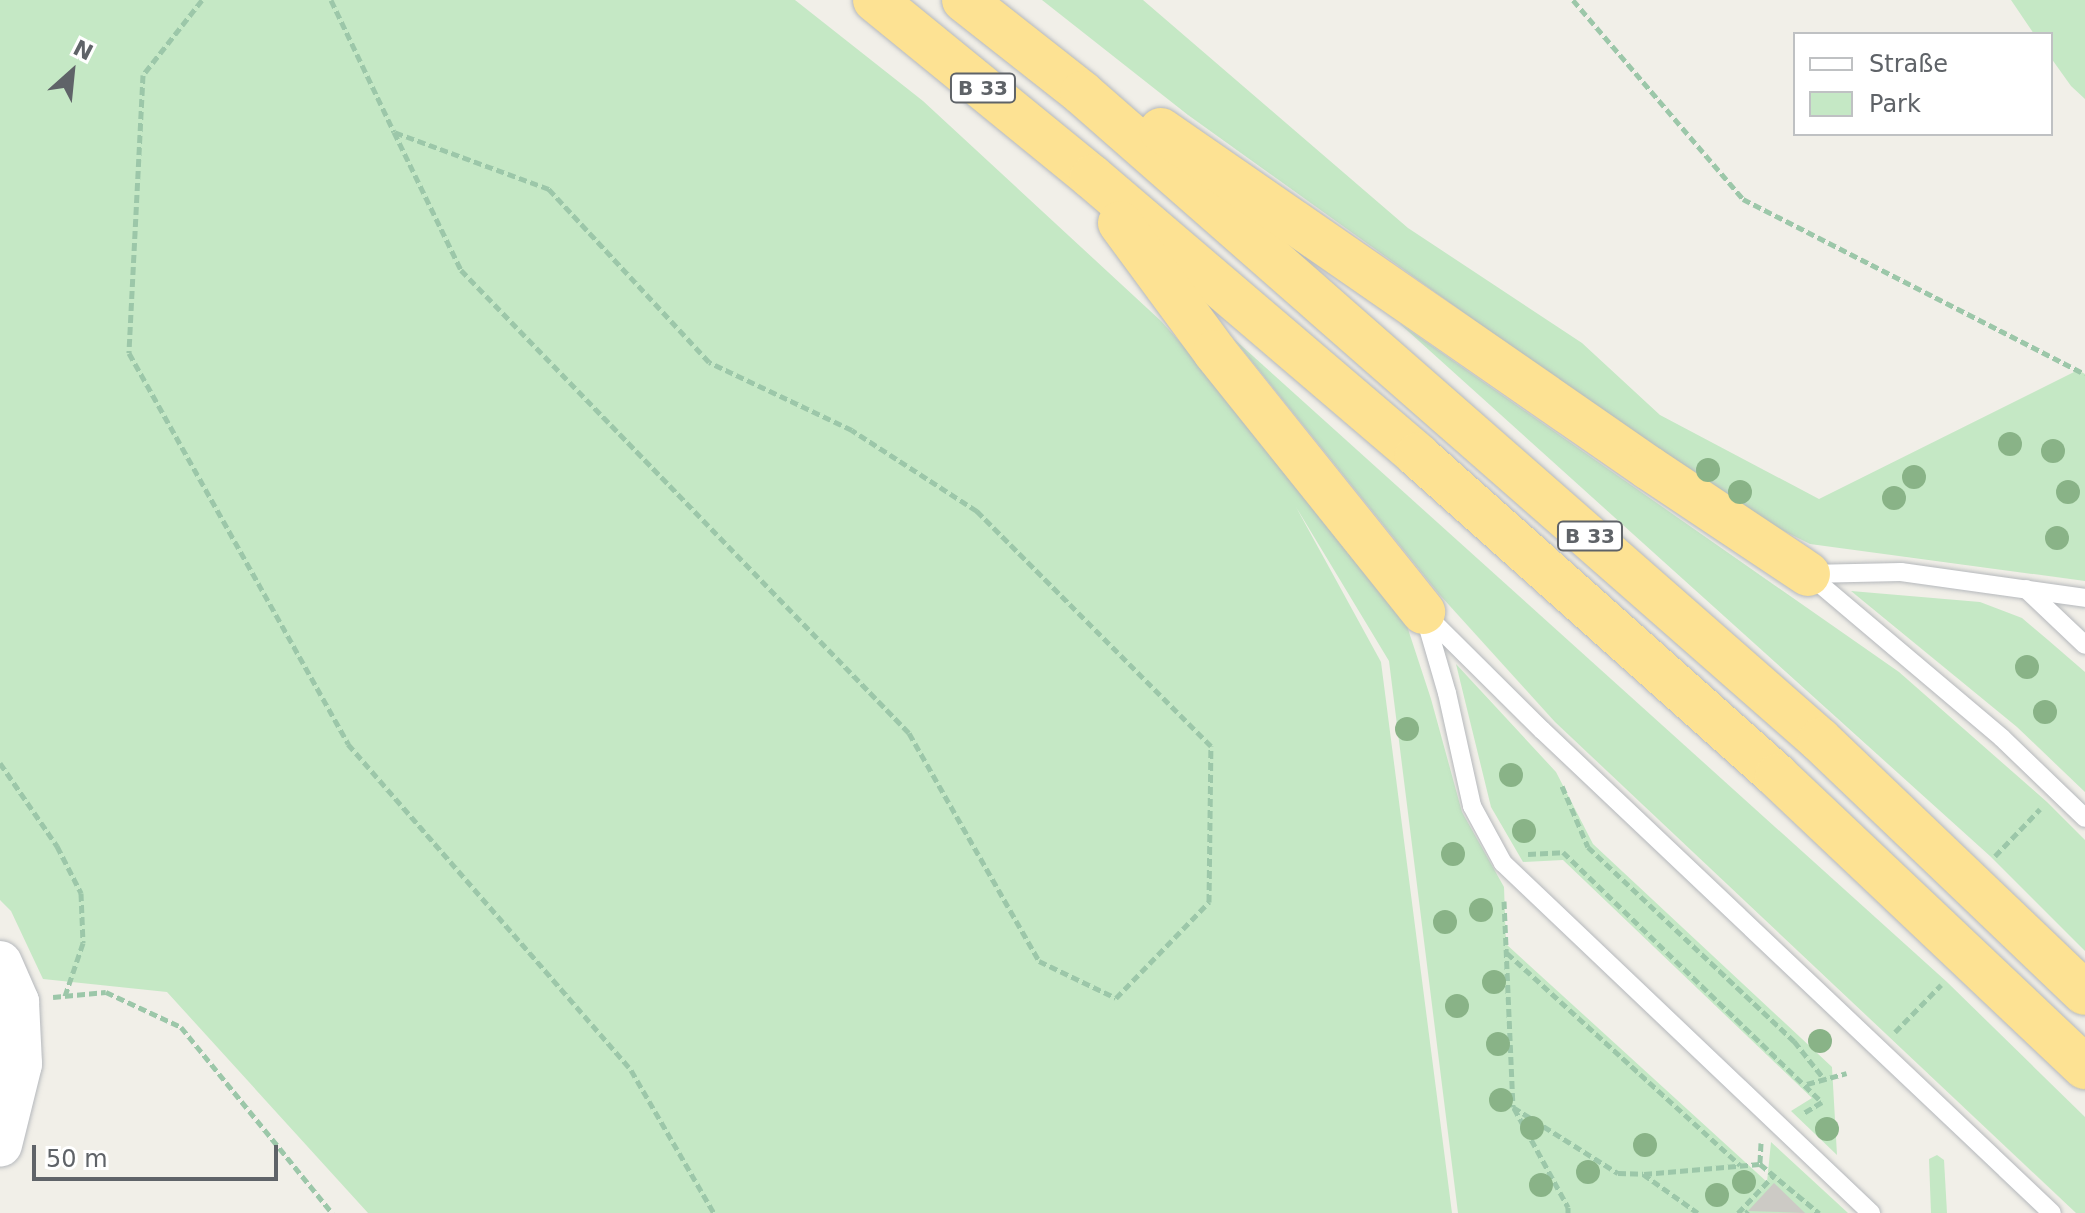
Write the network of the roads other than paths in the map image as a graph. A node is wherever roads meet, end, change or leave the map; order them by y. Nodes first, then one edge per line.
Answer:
1 (875, 0) edge
2 (964, 0) edge
3 (1082, 93) junction
4 (1092, 177) junction
5 (1808, 574) junction
6 (2026, 589) junction
7 (2085, 598) edge
8 (1423, 612) junction
9 (2085, 645) edge
10 (2085, 818) edge
11 (8, 983) edge
12 (2085, 993) edge
13 (2085, 1067) edge
14 (0, 1145) edge
15 (1871, 1213) edge
16 (2052, 1213) edge

1 - 4 highway, B 33
2 - 3 highway, B 33
3 - 5 highway
3 - 12 highway, B 33
4 - 8 highway
4 - 13 highway, B 33
5 - 6 lane
5 - 10 lane
6 - 7 lane
6 - 9 lane
8 - 15 lane
8 - 16 lane
11 - 14 street

